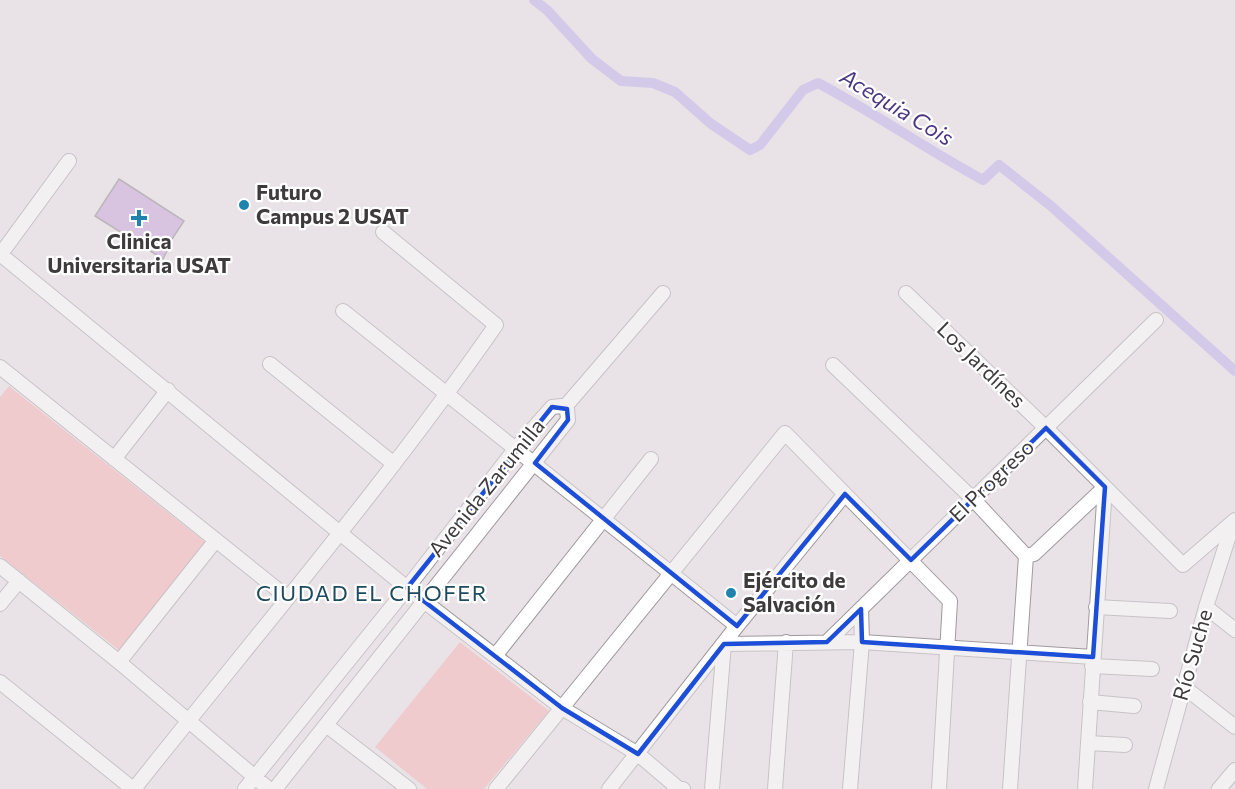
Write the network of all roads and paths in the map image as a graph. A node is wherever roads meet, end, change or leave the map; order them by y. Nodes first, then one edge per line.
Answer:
1 (69, 161) dead end
2 (383, 232) dead end
3 (0, 254) edge
4 (663, 293) dead end
5 (906, 293) dead end
6 (343, 311) dead end
7 (1156, 320) dead end
8 (270, 364) dead end
9 (833, 365) dead end
10 (5, 371) edge
11 (0, 387) edge
12 (168, 390) junction
13 (448, 394) junction
14 (564, 408) junction
15 (1046, 428) junction
16 (516, 448) junction
17 (114, 459) junction
18 (651, 459) dead end
19 (535, 463) junction
20 (394, 464) junction
21 (1105, 487) junction
22 (845, 494) junction
23 (973, 499) junction
24 (604, 520) junction
25 (1234, 521) edge
26 (340, 533) junction
27 (216, 540) junction
28 (1026, 556) junction
29 (911, 560) junction
30 (0, 566) edge
31 (671, 574) junction
32 (19, 581) junction
33 (407, 588) junction
34 (288, 598) junction
35 (424, 602) junction
36 (0, 604) edge
37 (1096, 607) junction
38 (1206, 607) junction
39 (861, 609) junction
40 (1170, 611) dead end
41 (1233, 623) edge
42 (737, 626) junction
43 (786, 642) junction
44 (827, 642) junction
45 (862, 642) junction
46 (724, 644) junction
47 (948, 648) junction
48 (1019, 653) junction
49 (495, 656) junction
50 (118, 662) junction
51 (1093, 662) junction
52 (1152, 669) dead end
53 (0, 682) edge
54 (1184, 687) junction
55 (1090, 702) junction
56 (1134, 706) dead end
57 (562, 708) junction
58 (188, 721) junction
59 (326, 725) junction
60 (1235, 727) edge
61 (1088, 743) junction
62 (1125, 745) dead end
63 (638, 754) junction
64 (1235, 770) edge
65 (255, 777) junction
66 (134, 789) edge
67 (245, 789) edge
68 (269, 789) edge
69 (275, 789) edge
70 (409, 789) edge
71 (496, 789) edge
72 (609, 789) edge
73 (683, 789) edge
74 (712, 789) edge
75 (775, 789) edge
76 (850, 789) edge
77 (939, 789) edge
78 (1010, 789) edge
79 (1084, 789) edge
80 (1156, 789) edge
81 (1220, 789) edge

1 - 3 street
2 - 13 street
3 - 12 street
4 - 14 street
5 - 15 street, Los Jardínes
6 - 13 street
7 - 15 street, El Progreso
8 - 20 street
9 - 23 street
10 - 11 street
10 - 17 street
12 - 17 street
12 - 26 street
13 - 16 street
13 - 20 street
14 - 16 street, Avenida Zarumilla
14 - 19 street, Avenida Zarumilla
15 - 21 street, Los Jardínes
15 - 23 street, El Progreso
16 - 19 street
16 - 33 street, Avenida Zarumilla
17 - 27 street
18 - 24 street
19 - 24 street
19 - 35 street, Avenida Zarumilla
20 - 26 street
21 - 25 street, Los Jardínes
21 - 28 street
21 - 37 street
22 - 29 street
22 - 31 street
22 - 42 street
23 - 28 street
23 - 29 street, El Progreso
24 - 31 street
24 - 49 street
25 - 38 street, Río Suche
26 - 33 street
26 - 34 street
27 - 34 street
27 - 50 street
28 - 48 street
29 - 39 street, El Progreso
29 - 47 street
30 - 32 street
31 - 42 street
31 - 57 street
32 - 36 street
32 - 50 street
33 - 35 street
33 - 65 street, Avenida Zarumilla
34 - 58 street
35 - 49 street
35 - 59 street, Avenida Zarumilla
37 - 40 street
37 - 51 street
38 - 41 street
38 - 54 street, Río Suche
39 - 44 street, El Progreso
39 - 45 street
42 - 46 street
43 - 44 street
43 - 46 street
43 - 75 street
44 - 45 street
45 - 47 street
45 - 76 street
46 - 63 street
46 - 74 street
47 - 48 street
47 - 77 street
48 - 51 street
48 - 78 street
49 - 57 street
50 - 58 street
51 - 52 street
51 - 55 street
53 - 66 street
54 - 60 street
54 - 80 street, Río Suche
55 - 56 street
55 - 61 street
57 - 63 street
57 - 71 street
58 - 65 street
58 - 66 street
59 - 69 street, Avenida Zarumilla
59 - 70 street
61 - 62 street
61 - 79 street
63 - 72 street
63 - 73 street
64 - 81 street
65 - 67 street, Avenida Zarumilla
65 - 68 street

